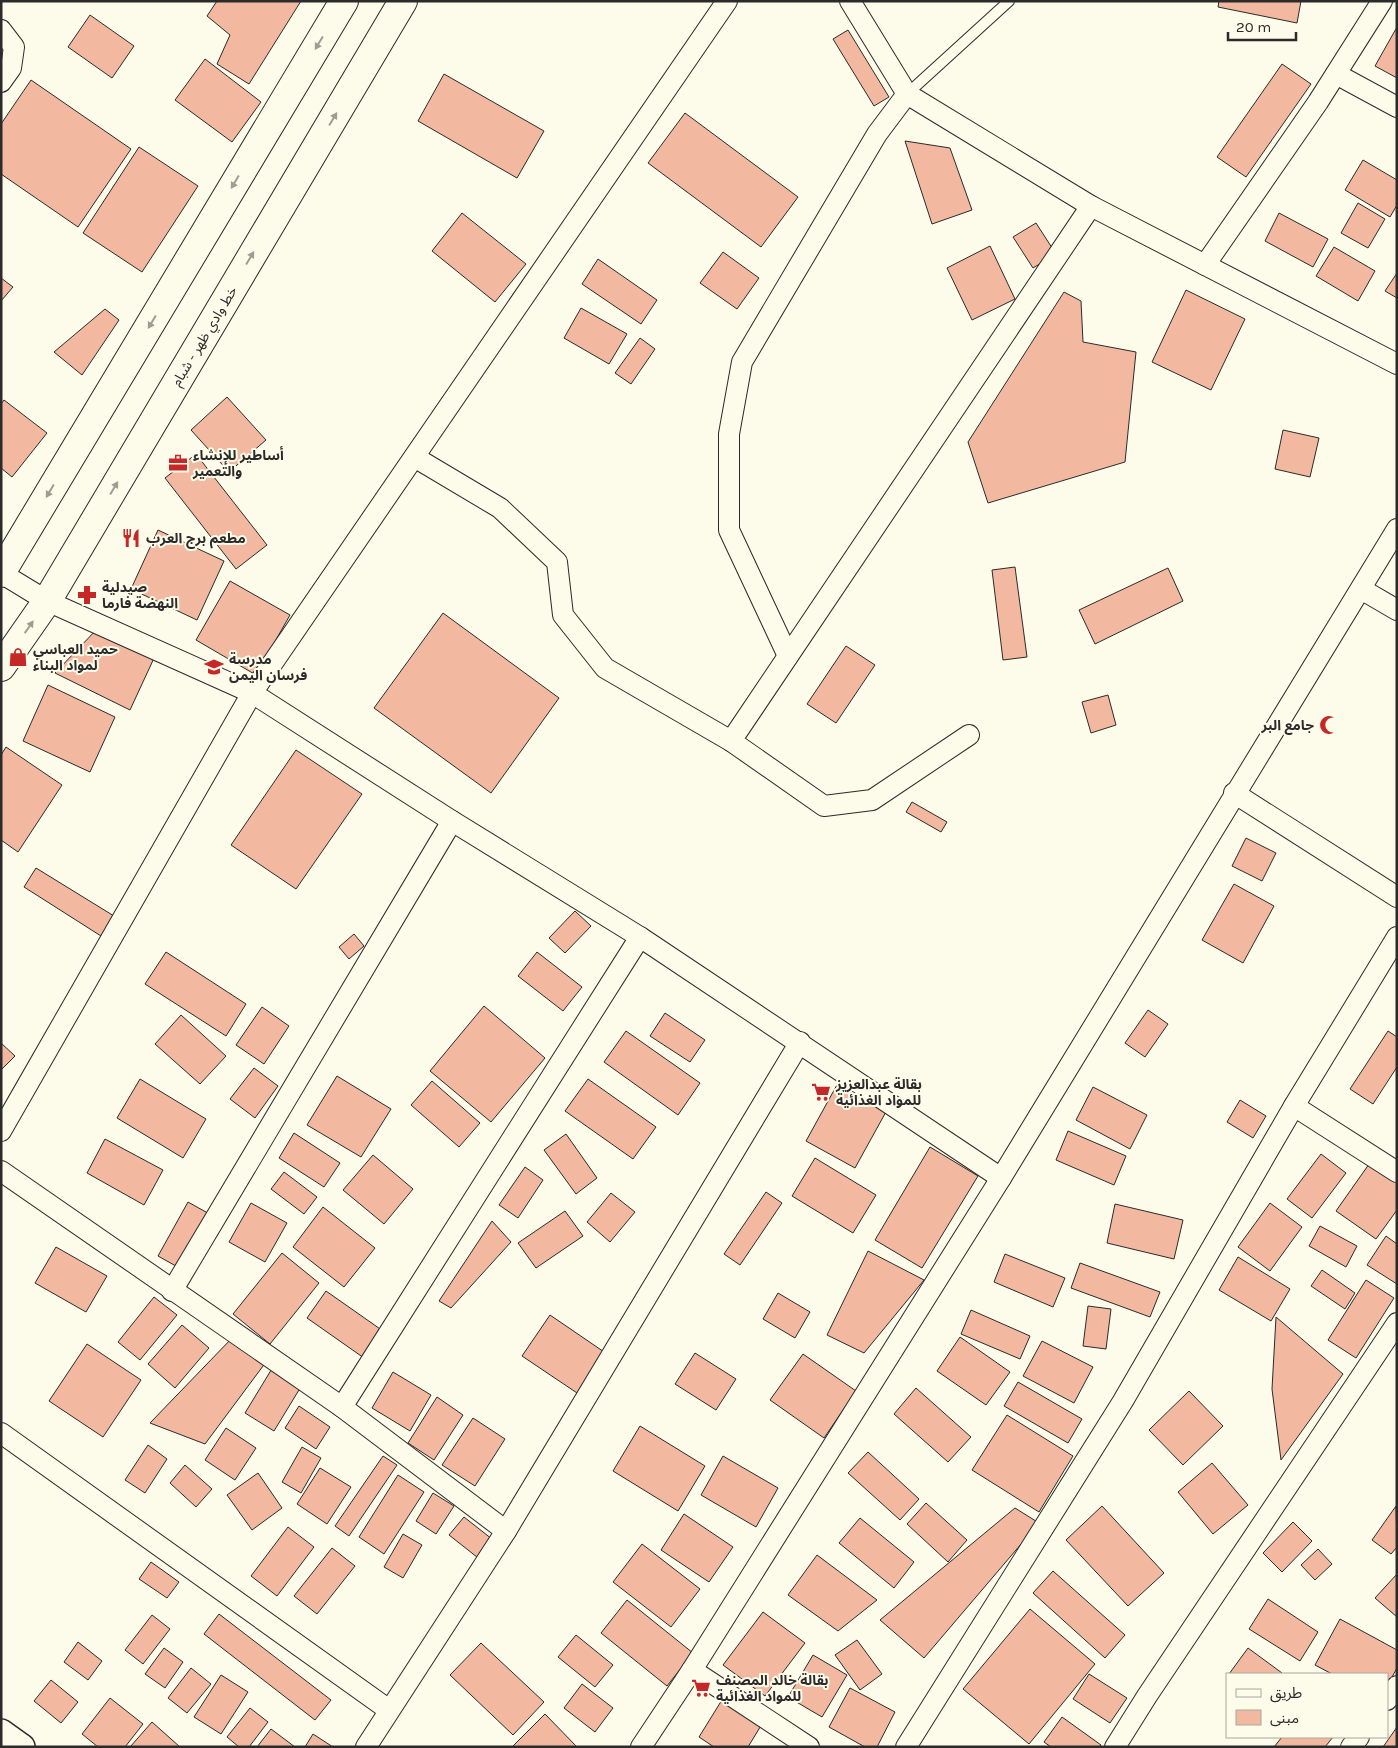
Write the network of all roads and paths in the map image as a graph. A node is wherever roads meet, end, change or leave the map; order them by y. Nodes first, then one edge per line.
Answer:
1 (344, 1) edge
2 (403, 1) edge
3 (727, 1) edge
4 (850, 1) edge
5 (1009, 1) edge
6 (1382, 1) edge
7 (1, 30) edge
8 (1336, 74) junction
9 (1, 82) edge
10 (907, 94) junction
11 (1397, 107) edge
12 (1091, 206) junction
13 (1205, 265) junction
14 (1397, 364) edge
15 (421, 460) dead end
16 (1397, 529) edge
17 (1, 573) edge
18 (1361, 589) junction
19 (47, 601) junction
20 (1397, 610) edge
21 (788, 656) junction
22 (1, 667) edge
23 (252, 692) junction
24 (969, 736) dead end
25 (731, 741) junction
26 (1234, 793) junction
27 (452, 821) junction
28 (1397, 897) edge
29 (640, 937) junction
30 (1397, 937) edge
31 (800, 1042) junction
32 (1294, 1106) junction
33 (1, 1131) edge
34 (1, 1171) edge
35 (1397, 1172) edge
36 (1002, 1178) junction
37 (172, 1291) junction
38 (1397, 1323) edge
39 (342, 1408) junction
40 (1, 1433) edge
41 (506, 1532) junction
42 (692, 1670) junction
43 (1397, 1686) edge
44 (1388, 1699) edge
45 (389, 1710) junction
46 (1, 1732) edge
47 (22, 1747) edge
48 (366, 1747) edge
49 (641, 1747) edge
50 (810, 1747) edge
51 (906, 1747) edge
52 (1115, 1747) edge

1 -> 17 main road
19 -> 2 main road, خط وادي ظهر - شبام
3 - 23 street
4 - 10 street
5 - 10 lane
6 - 8 street
7 - 9 street
8 - 11 street
8 - 13 street
10 - 12 street
10 - 21 street
12 - 13 street
12 - 21 street
13 - 14 street
15 - 25 street
16 - 18 street
17 - 19 street
18 - 20 street
18 - 26 street
22 -> 19 main road, خط وادي ظهر - شبام
19 - 23 street
21 - 25 street
23 - 27 street
23 - 33 street
24 - 25 street
26 - 28 street
26 - 36 street
27 - 29 street
27 - 37 street
29 - 31 street
29 - 39 street
30 - 32 street
31 - 36 street
31 - 41 street
32 - 35 street
32 - 51 street
34 - 37 street
36 - 42 street
37 - 39 street
38 - 52 street
39 - 41 street
40 - 45 street
41 - 45 street
42 - 49 street
42 - 50 street
43 - 44 street
45 - 48 street
46 - 47 street

